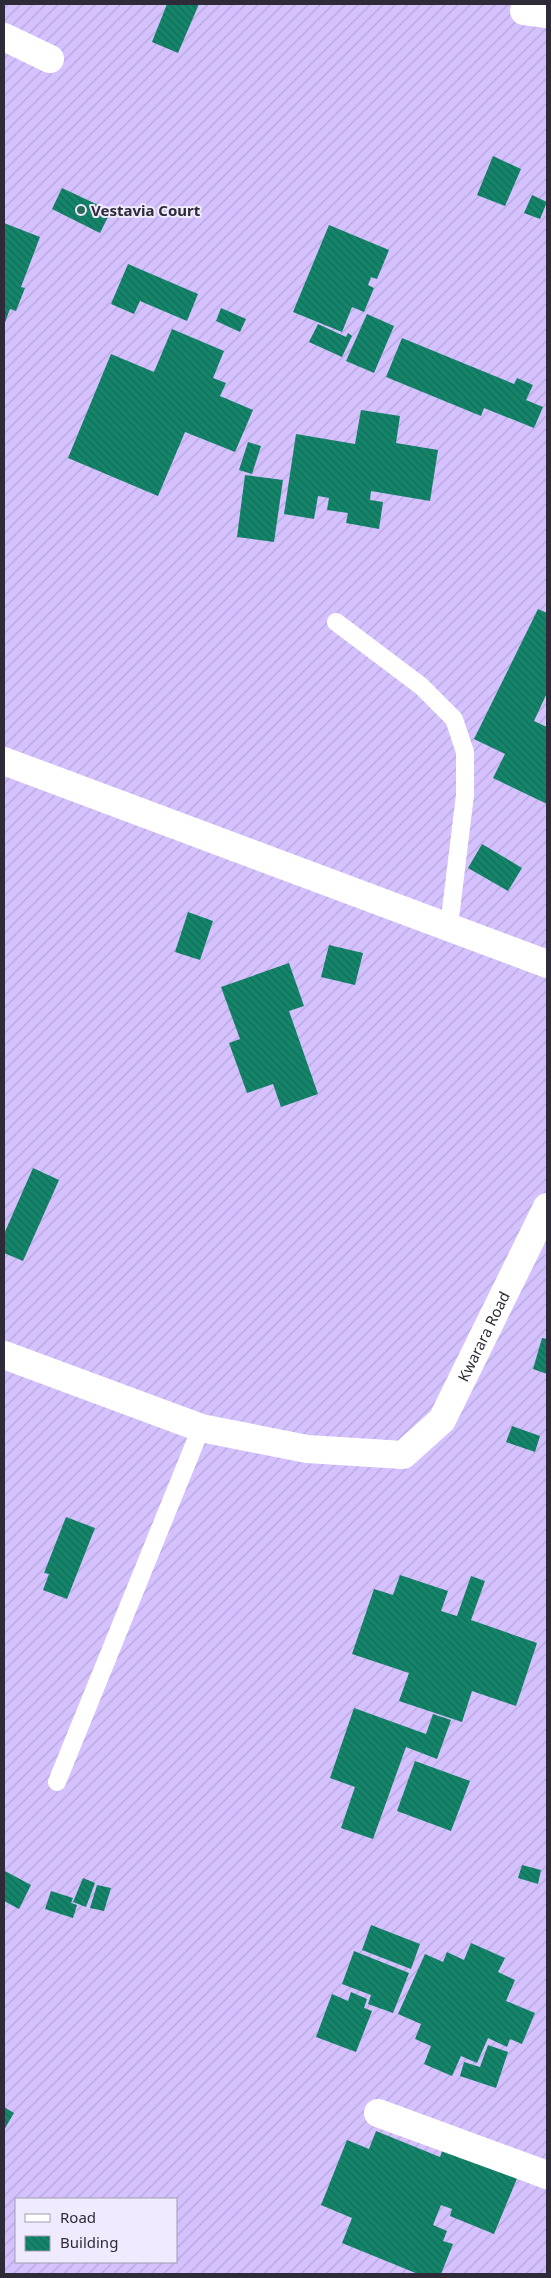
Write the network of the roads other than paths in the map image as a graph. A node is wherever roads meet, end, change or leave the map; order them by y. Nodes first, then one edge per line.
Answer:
1 (4, 37) edge
2 (50, 59) dead end
3 (336, 622) dead end
4 (4, 761) edge
5 (449, 926) junction
6 (547, 964) edge
7 (547, 1207) edge
8 (4, 1354) edge
9 (201, 1428) junction
10 (57, 1782) dead end
11 (378, 2114) dead end
12 (547, 2175) edge

1 - 2 street
3 - 5 lane
4 - 5 street
5 - 6 street
7 - 9 street, Kwarara Road
8 - 9 street
9 - 10 lane
11 - 12 street

